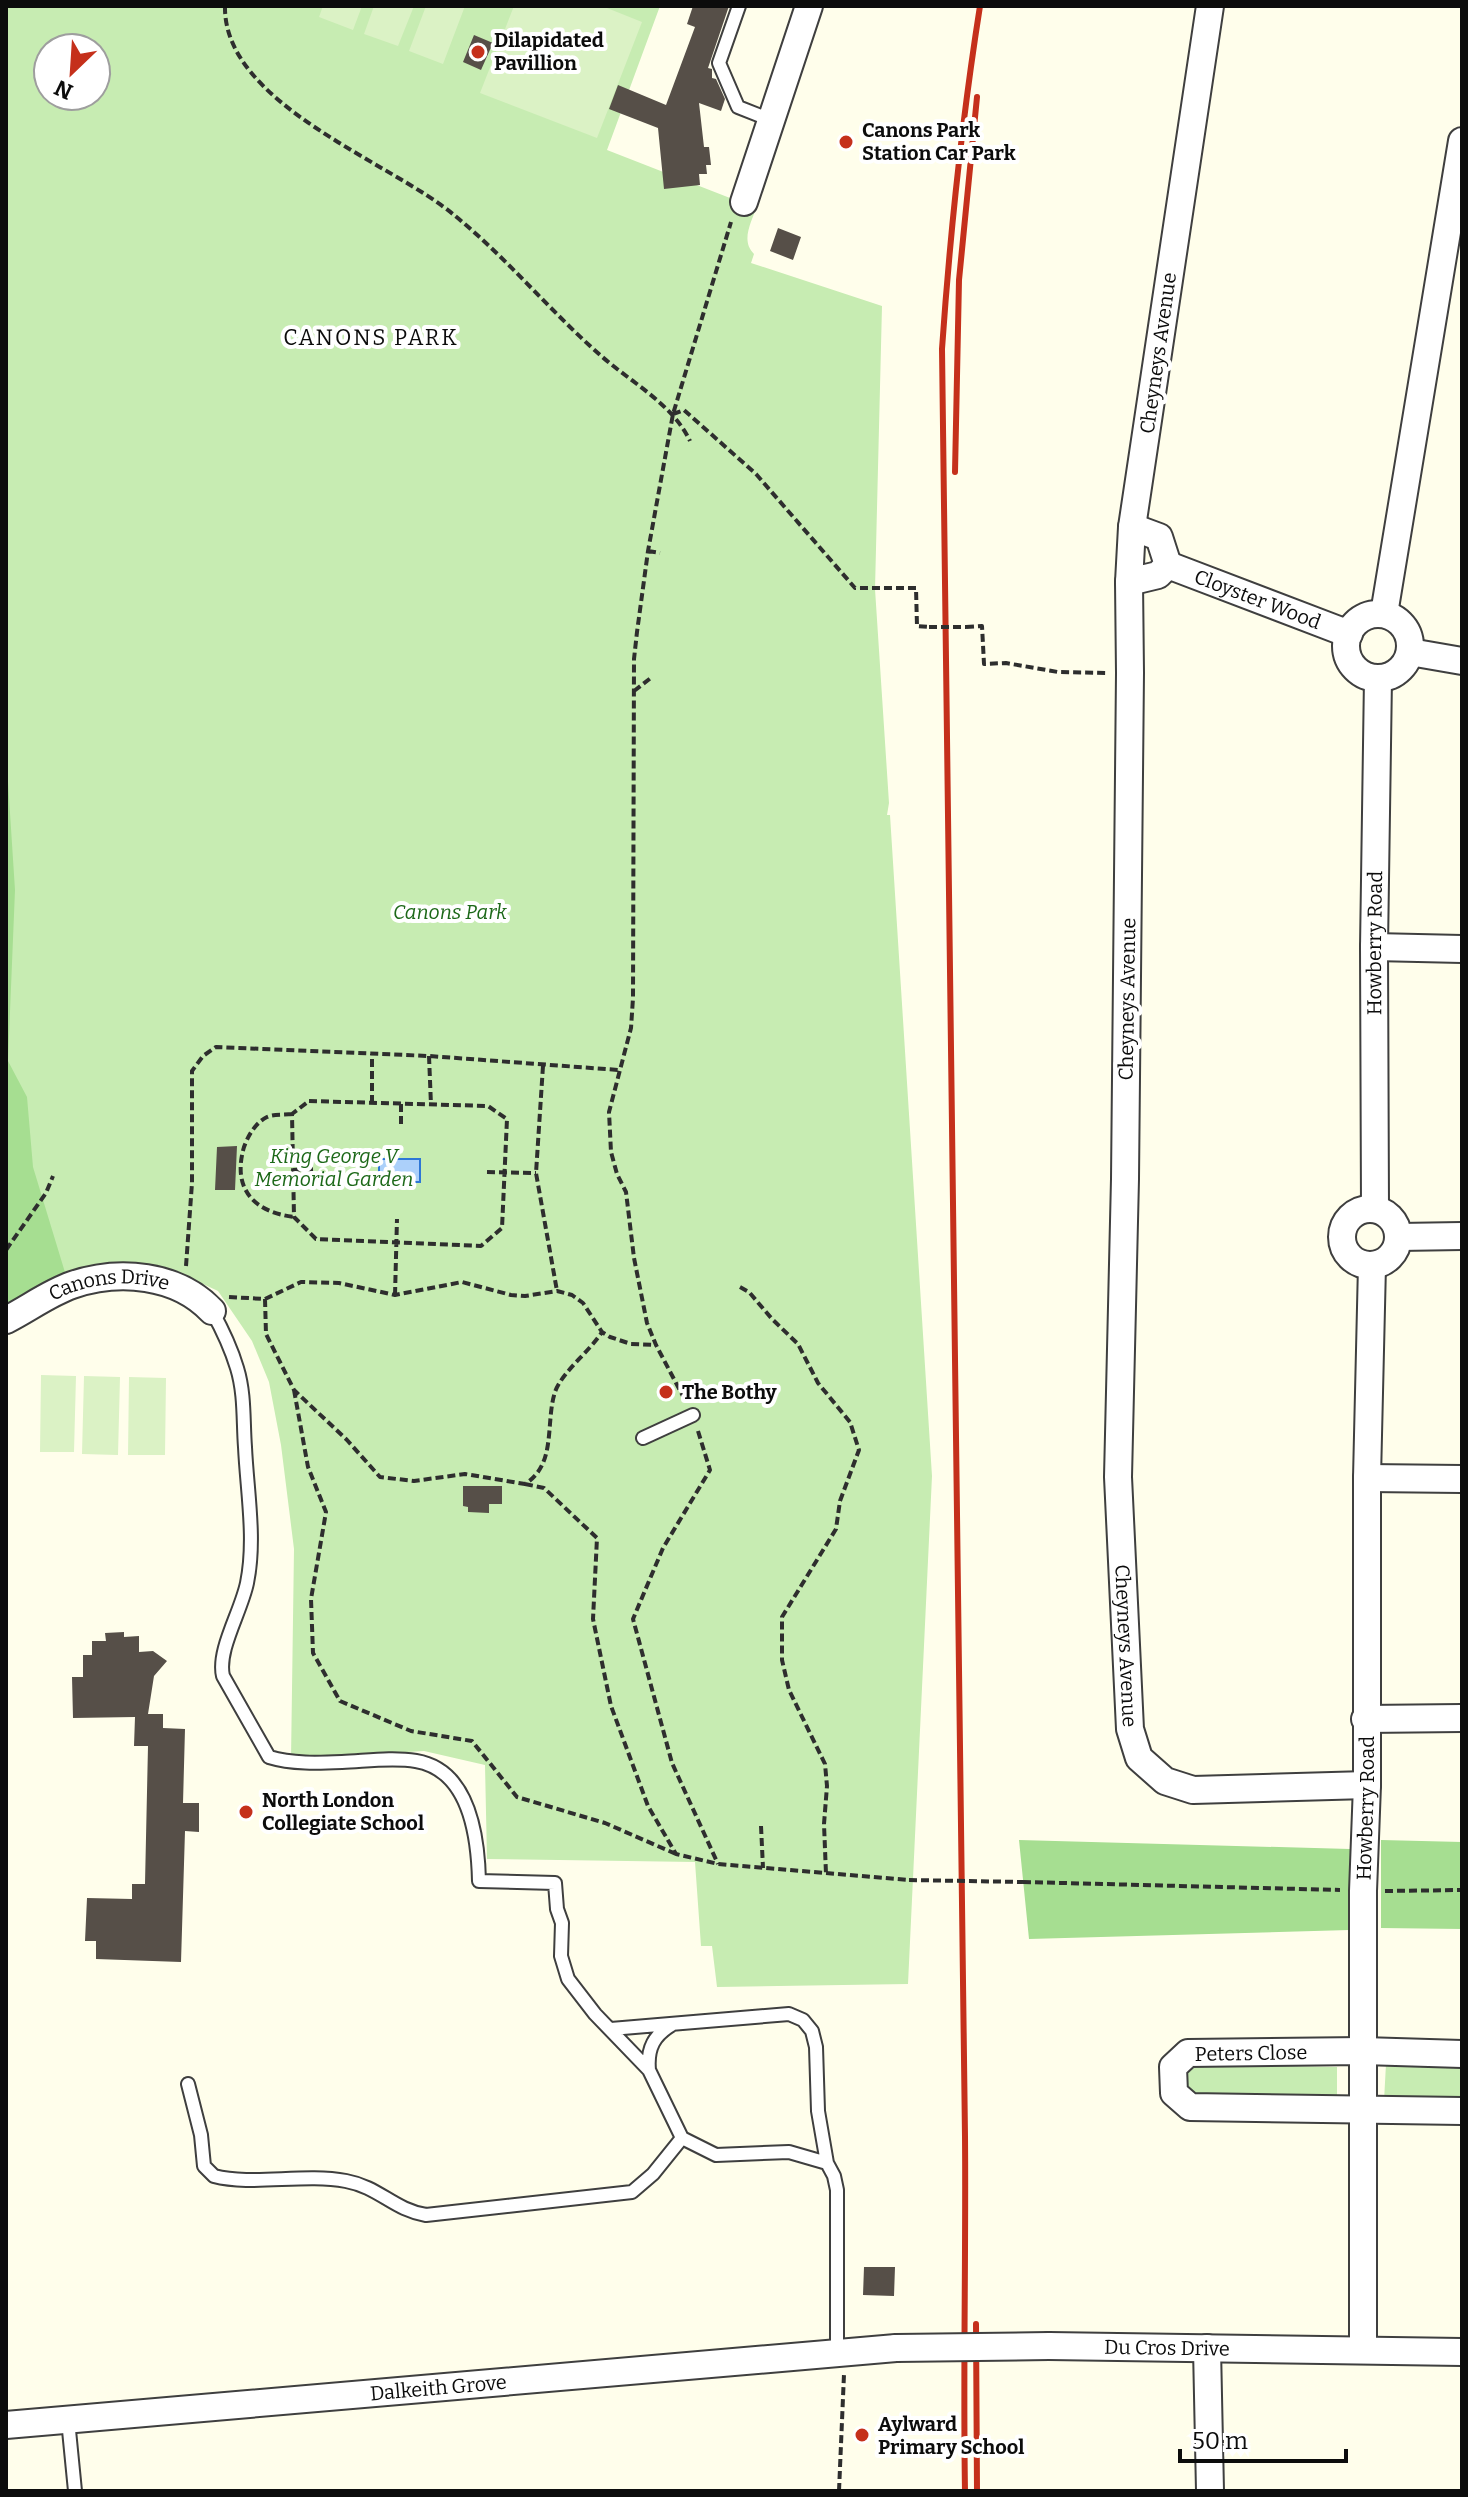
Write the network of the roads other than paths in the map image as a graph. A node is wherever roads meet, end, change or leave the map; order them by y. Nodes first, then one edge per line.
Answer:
1 (739, 6) edge
2 (809, 6) edge
3 (1210, 6) edge
4 (771, 120) junction
5 (1462, 141) edge
6 (744, 202) road end
7 (1132, 527) junction
8 (1168, 565) junction
9 (1129, 582) junction
10 (1384, 614) junction
11 (1349, 634) junction
12 (1410, 652) junction
13 (1462, 661) edge
14 (1378, 678) junction
15 (1374, 947) junction
16 (1462, 949) edge
17 (1375, 1209) junction
18 (1462, 1236) edge
19 (1399, 1237) junction
20 (1372, 1265) junction
21 (200, 1301) joint
22 (6, 1320) edge
23 (693, 1415) road end
24 (643, 1438) dead end
25 (1367, 1478) junction
26 (1462, 1479) edge
27 (1462, 1718) edge
28 (1365, 1719) junction
29 (1367, 1785) junction
30 (675, 2024) junction
31 (611, 2029) junction
32 (1363, 2051) junction
33 (1462, 2054) edge
34 (649, 2070) junction
35 (188, 2084) dead end
36 (1361, 2110) junction
37 (1462, 2111) edge
38 (682, 2138) junction
39 (827, 2163) junction
40 (1207, 2348) junction
41 (884, 2349) joint
42 (1363, 2350) junction
43 (1462, 2352) edge
44 (841, 2362) junction
45 (68, 2420) junction
46 (6, 2425) edge
47 (75, 2491) edge
48 (1210, 2491) edge

1 - 4 lane
2 - 4 street
3 - 7 street, Cheyneys Avenue
4 - 6 street
5 - 10 street
7 - 8 street
7 - 9 street, Cheyneys Avenue
8 - 9 street
8 - 11 street, Cloyster Wood
9 - 29 street, Cheyneys Avenue
10 - 11 street
10 - 12 street
11 - 14 street
12 - 13 street
12 - 14 street
14 - 15 street, Howberry Road
15 - 16 street
15 - 17 street, Howberry Road
17 - 19 street
17 - 20 street
18 - 19 street
19 - 20 street
20 - 25 street, Howberry Road
21 - 22 street, Canons Drive
21 - 31 lane
23 - 24 lane
25 - 26 street
25 - 28 street, Howberry Road
27 - 28 street
28 - 29 street, Howberry Road
29 - 32 street, Howberry Road
30 - 31 lane
30 - 34 lane
30 - 39 lane
31 - 34 lane
32 - 33 street, Peters Close
32 - 36 street, Howberry Road
32 - 36 street, Peters Close
34 - 38 lane
35 - 38 lane
36 - 37 street, Peters Close
36 - 42 street, Howberry Road
38 - 39 lane
39 - 44 lane
40 - 41 street, Du Cros Drive, bridge
40 - 42 street, Du Cros Drive
40 - 48 street
41 - 44 street, Dalkeith Grove
42 - 43 street, Du Cros Drive
44 - 45 street, Dalkeith Grove
45 - 46 street, Dalkeith Grove
45 - 47 lane

